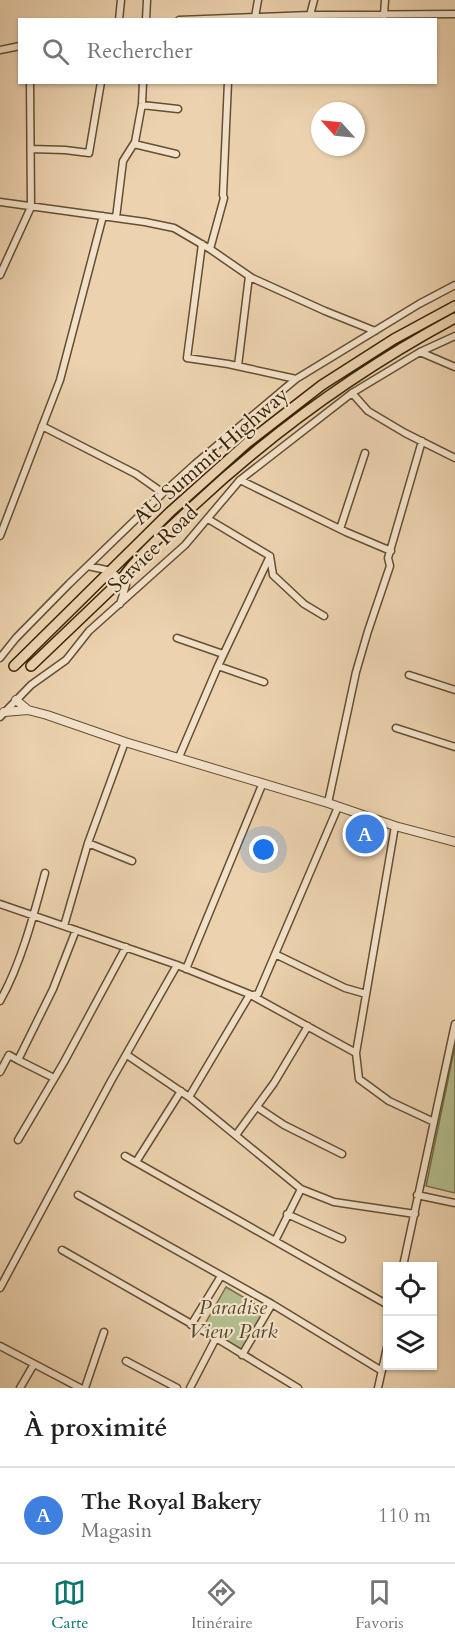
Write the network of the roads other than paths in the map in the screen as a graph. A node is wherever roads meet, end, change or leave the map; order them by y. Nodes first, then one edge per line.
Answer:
1 (121, 0) edge
2 (147, 0) edge
3 (258, 0) edge
4 (314, 0) edge
5 (385, 0) edge
6 (455, 14) edge
7 (310, 15) junction
8 (384, 15) junction
9 (255, 17) junction
10 (119, 18) edge
11 (146, 18) edge
12 (242, 18) edge
13 (18, 46) edge
14 (0, 50) edge
15 (30, 84) edge
16 (100, 84) edge
17 (143, 84) edge
18 (228, 84) edge
19 (142, 105) junction
20 (178, 109) dead end
21 (134, 144) junction
22 (31, 148) junction
23 (176, 154) dead end
24 (0, 202) edge
25 (31, 207) junction
26 (103, 216) junction
27 (116, 218) junction
28 (202, 244) junction
29 (210, 249) junction
30 (0, 275) edge
31 (249, 276) junction
32 (455, 285) edge
33 (455, 306) edge
34 (455, 318) edge
35 (375, 331) junction
36 (455, 336) edge
37 (420, 352) junction
38 (238, 366) junction
39 (455, 367) edge
40 (296, 380) junction
41 (352, 393) junction
42 (42, 426) junction
43 (422, 441) junction
44 (365, 453) dead end
45 (455, 458) edge
46 (240, 480) junction
47 (163, 493) junction
48 (208, 519) junction
49 (340, 529) junction
50 (0, 536) edge
51 (391, 551) junction
52 (270, 556) junction
53 (88, 566) junction
54 (111, 571) junction
55 (121, 580) junction
56 (119, 605) junction
57 (324, 616) dead end
58 (177, 638) dead end
59 (223, 654) junction
60 (0, 658) edge
61 (14, 666) dead end
62 (31, 666) dead end
63 (218, 666) junction
64 (409, 675) dead end
65 (264, 682) dead end
66 (455, 690) edge
67 (16, 700) junction
68 (28, 710) junction
69 (2, 715) edge
70 (396, 728) dead end
71 (125, 742) junction
72 (455, 747) edge
73 (179, 757) junction
74 (262, 784) junction
75 (328, 803) junction
76 (338, 807) junction
77 (395, 826) junction
78 (455, 842) edge
79 (88, 843) junction
80 (132, 861) dead end
81 (45, 873) dead end
82 (0, 904) edge
83 (33, 915) junction
84 (64, 926) junction
85 (76, 930) junction
86 (126, 947) junction
87 (275, 954) junction
88 (177, 965) junction
89 (186, 969) junction
90 (366, 994) junction
91 (252, 996) junction
92 (0, 1001) edge
93 (455, 1024) edge
94 (308, 1026) junction
95 (356, 1053) junction
96 (127, 1055) junction
97 (18, 1060) junction
98 (0, 1072) edge
99 (54, 1078) junction
100 (181, 1091) junction
101 (189, 1097) junction
102 (257, 1107) junction
103 (434, 1122) junction
104 (236, 1135) junction
105 (18, 1140) dead end
106 (342, 1154) dead end
107 (125, 1156) dead end
108 (136, 1162) junction
109 (301, 1189) junction
110 (78, 1195) dead end
111 (417, 1195) junction
112 (455, 1203) edge
113 (287, 1214) junction
114 (415, 1214) junction
115 (342, 1239) dead end
116 (275, 1241) junction
117 (62, 1250) dead end
118 (404, 1262) edge
119 (221, 1276) junction
120 (0, 1288) edge
121 (383, 1303) edge
122 (272, 1304) junction
123 (191, 1325) junction
124 (104, 1332) dead end
125 (216, 1338) junction
126 (0, 1346) edge
127 (242, 1355) junction
128 (126, 1361) dead end
129 (34, 1364) junction
130 (383, 1365) edge
131 (382, 1371) junction
132 (20, 1388) edge
133 (82, 1388) edge
134 (177, 1388) edge
135 (190, 1388) edge
136 (298, 1388) edge
137 (378, 1388) edge

1 - 10 street
2 - 11 street
3 - 9 street
4 - 7 street
5 - 8 street
6 - 8 street
7 - 8 street
7 - 9 street
9 - 12 street
13 - 14 street
15 - 22 street
16 - 22 street
17 - 19 street
18 - 29 street
19 - 20 street
19 - 21 street
21 - 23 street
21 - 27 street
22 - 25 street
24 - 25 street
25 - 26 street
25 - 30 street
26 - 27 street
26 - 42 street
27 - 28 street
28 - 29 street
28 - 38 street
29 - 31 street
31 - 35 street
31 - 38 street
32 - 35 street, Service Road
33 - 54 main road, AU Summit Highway
34 - 55 main road, AU Summit Highway
35 - 40 street, Service Road
36 - 37 street, Service Road
37 - 39 street
37 - 41 street, Service Road
38 - 40 street
40 - 47 street, Service Road
41 - 43 street
41 - 46 street, Service Road
42 - 47 street
42 - 50 street
43 - 45 street
43 - 51 street
44 - 49 street
46 - 48 street, Service Road
46 - 49 street
47 - 53 street, Service Road
48 - 52 street
48 - 56 street, Service Road
49 - 51 street
51 - 75 street
52 - 57 street
52 - 59 street
53 - 54 street
53 - 60 street, Service Road
54 - 55 street
54 - 61 main road, AU Summit Highway
55 - 56 street
55 - 62 main road, AU Summit Highway
56 - 67 street, Service Road
58 - 59 street
59 - 63 street
63 - 65 street
63 - 73 street
64 - 66 street
67 - 68 street
67 - 69 street, Service Road
68 - 69 street
68 - 71 street
70 - 72 street
71 - 73 street
71 - 79 street
73 - 74 street
74 - 75 street
74 - 89 street
75 - 76 street
76 - 77 street
76 - 87 street
77 - 78 street
77 - 90 street
79 - 80 street
79 - 84 street
81 - 83 street
82 - 83 street
83 - 84 street
83 - 92 street
84 - 85 street
85 - 86 street
85 - 97 street
86 - 88 street
86 - 99 street
87 - 90 street
87 - 91 street
88 - 89 street
88 - 96 street
89 - 91 street
90 - 95 street
91 - 94 street
91 - 101 street
93 - 103 street
94 - 95 street
94 - 102 street
95 - 103 street
96 - 100 street
96 - 120 street
97 - 98 street
97 - 99 street
99 - 105 street
100 - 101 street
100 - 108 street
101 - 104 street
102 - 104 street
102 - 106 street
103 - 111 street
104 - 109 street
107 - 108 street
108 - 116 street
109 - 113 street
109 - 114 street
110 - 119 street
111 - 112 street
111 - 114 street
113 - 115 street
113 - 116 street
114 - 118 street
116 - 121 street
117 - 123 street
119 - 122 street
119 - 123 street
122 - 127 street
122 - 131 street
123 - 125 street
124 - 133 street
125 - 127 street
125 - 135 street
126 - 129 street
127 - 136 street
128 - 134 street
129 - 132 street
129 - 133 street
130 - 131 street
131 - 137 street

